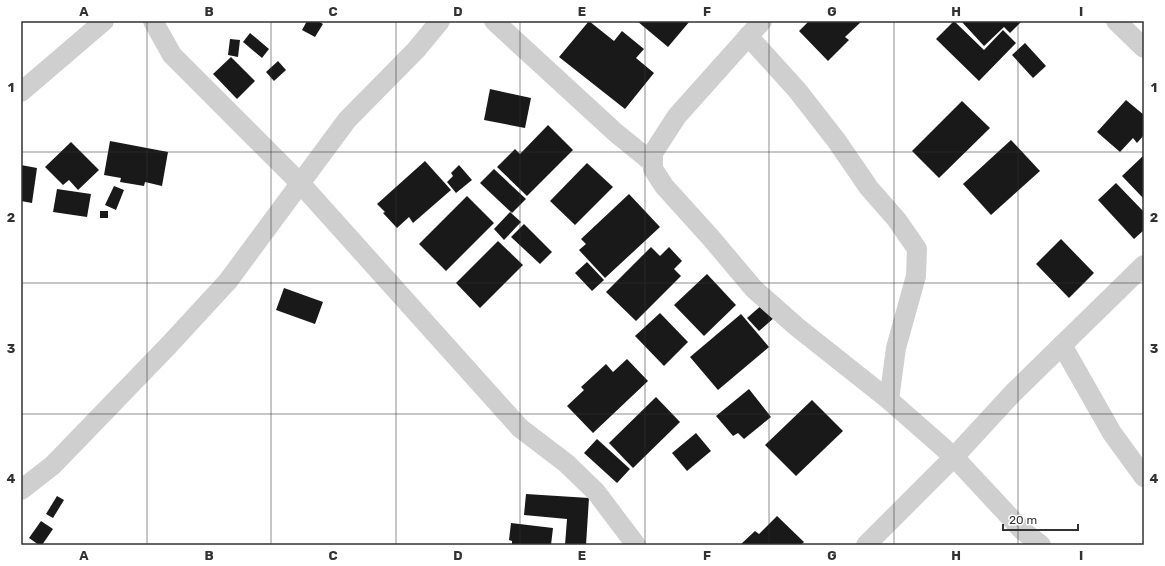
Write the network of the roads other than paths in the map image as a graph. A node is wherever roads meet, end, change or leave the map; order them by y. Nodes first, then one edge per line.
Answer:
1 (104, 21) edge
2 (153, 21) edge
3 (440, 21) edge
4 (494, 21) edge
5 (762, 21) edge
6 (1116, 21) edge
7 (748, 36) junction
8 (1144, 48) edge
9 (21, 92) edge
10 (653, 163) junction
11 (300, 183) junction
12 (1144, 265) edge
13 (1062, 345) junction
14 (889, 400) junction
15 (954, 457) junction
16 (1144, 477) edge
17 (21, 490) edge
18 (636, 545) edge
19 (866, 545) edge
20 (1041, 545) edge

1 - 9 street
2 - 11 street
3 - 11 street
4 - 10 street
5 - 7 street
6 - 8 street
7 - 10 street
7 - 14 street
10 - 14 street
11 - 17 street
11 - 18 street
12 - 13 street
13 - 15 street
13 - 16 street
14 - 15 street
15 - 19 street
15 - 20 street

